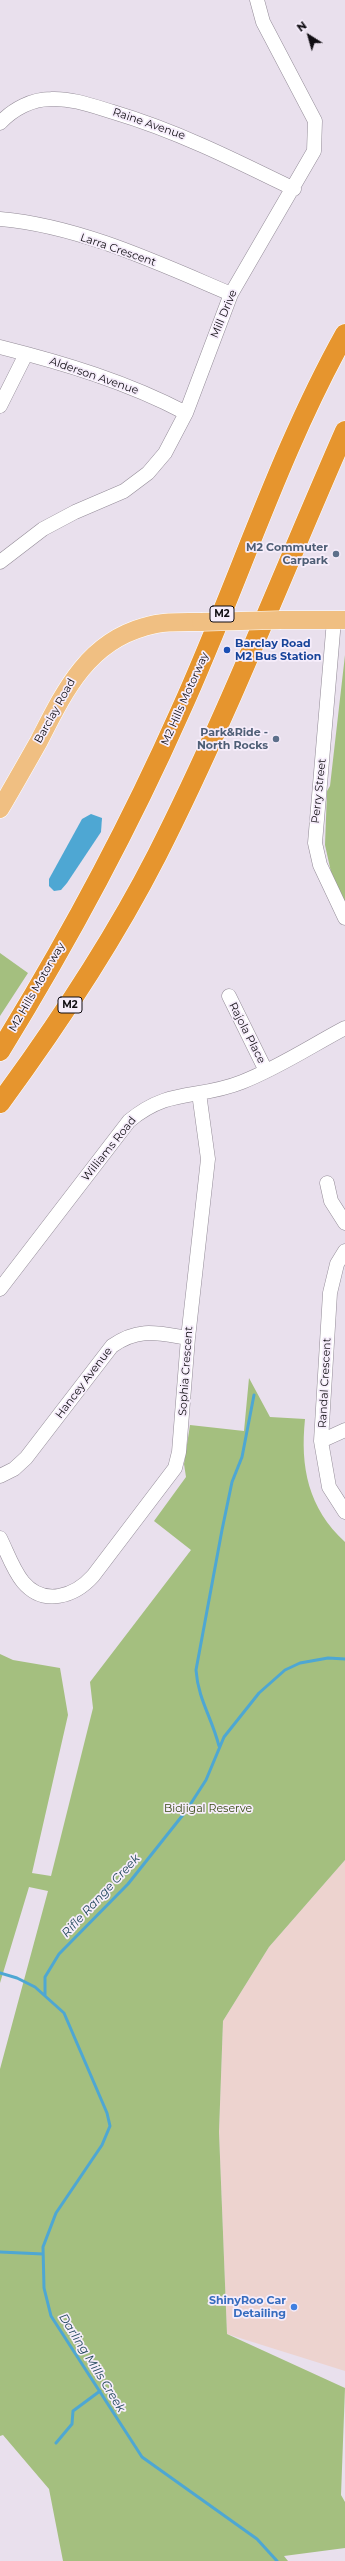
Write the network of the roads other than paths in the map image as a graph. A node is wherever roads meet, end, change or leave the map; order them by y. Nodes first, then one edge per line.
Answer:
1 (257, 0) edge
2 (0, 122) edge
3 (294, 189) junction
4 (0, 219) edge
5 (231, 294) junction
6 (345, 334) edge
7 (0, 347) edge
8 (26, 354) junction
9 (0, 406) edge
10 (186, 412) junction
11 (345, 430) edge
12 (0, 562) edge
13 (339, 620) edge
14 (345, 639) edge
15 (332, 658) junction
16 (0, 809) edge
17 (345, 918) edge
18 (228, 996) dead end
19 (345, 1028) edge
20 (0, 1051) edge
21 (266, 1071) junction
22 (199, 1093) junction
23 (0, 1103) edge
24 (327, 1183) dead end
25 (345, 1223) edge
26 (345, 1251) edge
27 (0, 1288) edge
28 (188, 1338) junction
29 (345, 1430) edge
30 (321, 1441) junction
31 (0, 1476) edge
32 (345, 1512) edge
33 (0, 1538) edge

1 - 3 street, Mill Drive
2 - 3 street, Raine Avenue
3 - 5 street, Mill Drive
4 - 5 street, Larra Crescent
5 - 10 street, Mill Drive
6 - 20 highway, M2 Hills Motorway / M2
7 - 8 street, Alderson Avenue
8 - 9 street
8 - 10 street, Alderson Avenue
10 - 12 street, Mill Drive
11 - 23 highway, M2
13 - 15 street, Perry Street
13 - 16 main road, Barclay Road, bridge
14 - 15 street, Perry Street
15 - 17 street, Perry Street
18 - 21 street, Rajola Place
19 - 21 street, Williams Road
21 - 22 street, Williams Road
22 - 27 street, Williams Road
22 - 28 street, Sophia Crescent
24 - 25 street
26 - 30 street, Randal Crescent
28 - 31 street, Hancey Avenue
28 - 33 street, Sophia Crescent
29 - 30 street
30 - 32 street, Randal Crescent

